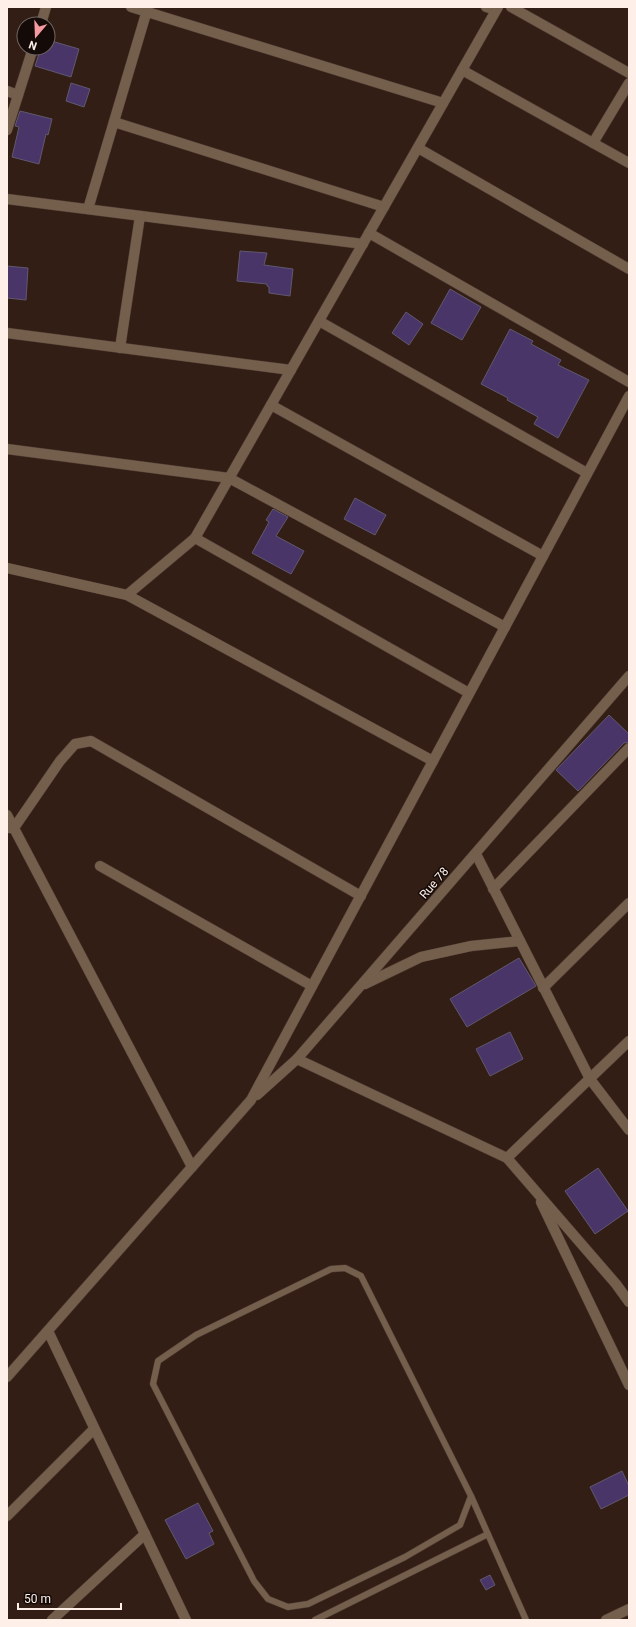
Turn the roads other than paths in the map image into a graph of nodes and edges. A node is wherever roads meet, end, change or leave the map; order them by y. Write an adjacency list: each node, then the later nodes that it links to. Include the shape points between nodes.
1 (130, 7): 5 (street)
2 (486, 7): 4 (street)
3 (512, 7): 8 (street)
4 (497, 9): 7 (street)
5 (148, 10): 12 (street); 13 (street)
6 (30, 56): 11 (street)
7 (462, 70): 12 (street); 15 (street)
8 (629, 73)
9 (629, 83): 15 (street)
10 (7, 92): 11 (street)
11 (18, 95): 14 (street)
12 (443, 103): 16 (street)
13 (114, 122): 19 (street); 20 (street)
14 (7, 130)
15 (594, 143): 17 (street)
16 (418, 148): 19 (street); 24 (street)
17 (629, 163)
18 (7, 199): 20 (street)
19 (384, 207): 22 (street)
20 (88, 209): 21 (street)
21 (140, 216): 23 (street); 27 (street)
22 (369, 234): 23 (street); 29 (street)
23 (363, 244): 25 (street)
24 (629, 269)
25 (319, 320): 28 (street); 33 (street)
26 (7, 334): 27 (street)
27 (120, 348): 28 (street)
28 (291, 370): 31 (street)
29 (629, 382)
30 (629, 396): 33 (street)
31 (271, 404): 34 (street); 36 (street)
32 (7, 449): 34 (street)
33 (587, 473): 36 (street)
34 (229, 478): 35 (street); 39 (street)
35 (195, 538): 38 (street); 41 (street)
36 (543, 556): 39 (street)
37 (7, 568): 38 (street)
38 (127, 595): 43 (street)
39 (505, 627): 41 (street)
40 (629, 676): 46 (street, Rue 78)
41 (469, 693): 43 (street)
42 (629, 748): 48 (street)
43 (433, 761): 49 (street)
44 (7, 815): 45 (street)
45 (11, 828): 49 (street, via 75,744 90,741); 61 (street)
46 (476, 854): 48 (street); 53 (street, Rue 78)
47 (100, 866): 52 (street)
48 (493, 889): 51 (street)
49 (360, 896): 52 (street)
50 (629, 903): 54 (street)
51 (520, 941): 53 (street, via 471,946 421,956); 54 (street)
52 (312, 986): 58 (street)
53 (360, 986): 56 (street, Rue 78)
54 (543, 988): 57 (street)
55 (629, 1040): 57 (street)
56 (297, 1059): 58 (street, Rue 78); 60 (street)
57 (590, 1079): 59 (street); 60 (street)
58 (251, 1100): 61 (street)
59 (629, 1130)
60 (507, 1158): 62 (street)
61 (192, 1167): 64 (street)
62 (534, 1189): 63 (street); 66 (street)
63 (629, 1302)
64 (48, 1331): 65 (street); 67 (street)
65 (8, 1374)
66 (629, 1385)
67 (94, 1429): 69 (street); 70 (street)
68 (471, 1496): 68 (lane, via 361,1276 345,1268 331,1269 196,1335 158,1361 153,1384 254,1580 268,1599 288,1607 308,1604 405,1557 460,1525); 71 (lane)
69 (7, 1516)
70 (145, 1534): 73 (street); 74 (street)
71 (488, 1534): 75 (lane); 76 (lane)
72 (629, 1609): 77 (street)
73 (52, 1620)
74 (186, 1620)
75 (315, 1620)
76 (526, 1620)
77 (606, 1620)

